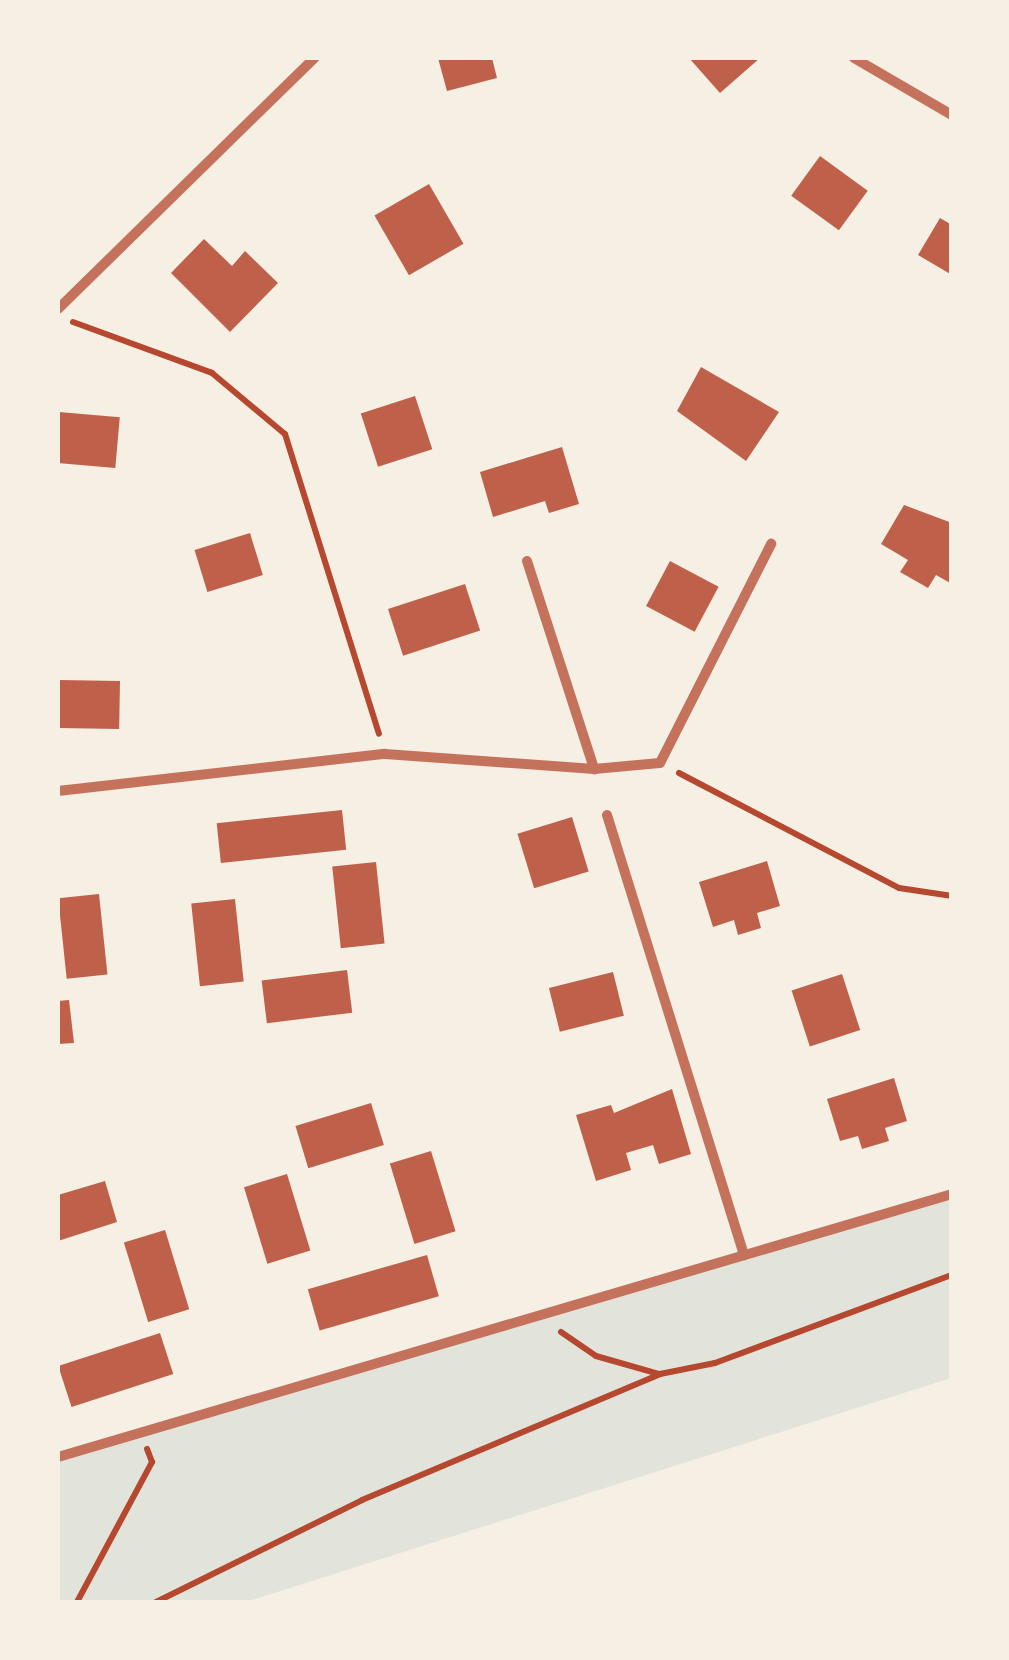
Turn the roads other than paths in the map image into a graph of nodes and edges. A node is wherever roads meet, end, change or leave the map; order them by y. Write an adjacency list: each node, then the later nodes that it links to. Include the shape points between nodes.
1 (314, 58): 4 (street)
2 (854, 58): 3 (street)
3 (952, 114)
4 (58, 313)
5 (771, 544): 7 (street, via 660,763)
6 (527, 561): 7 (street)
7 (594, 769): 8 (street, via 385,754)
8 (58, 791)
9 (607, 815): 11 (street)
10 (952, 1194): 11 (street)
11 (744, 1255): 12 (street)
12 (58, 1457)

